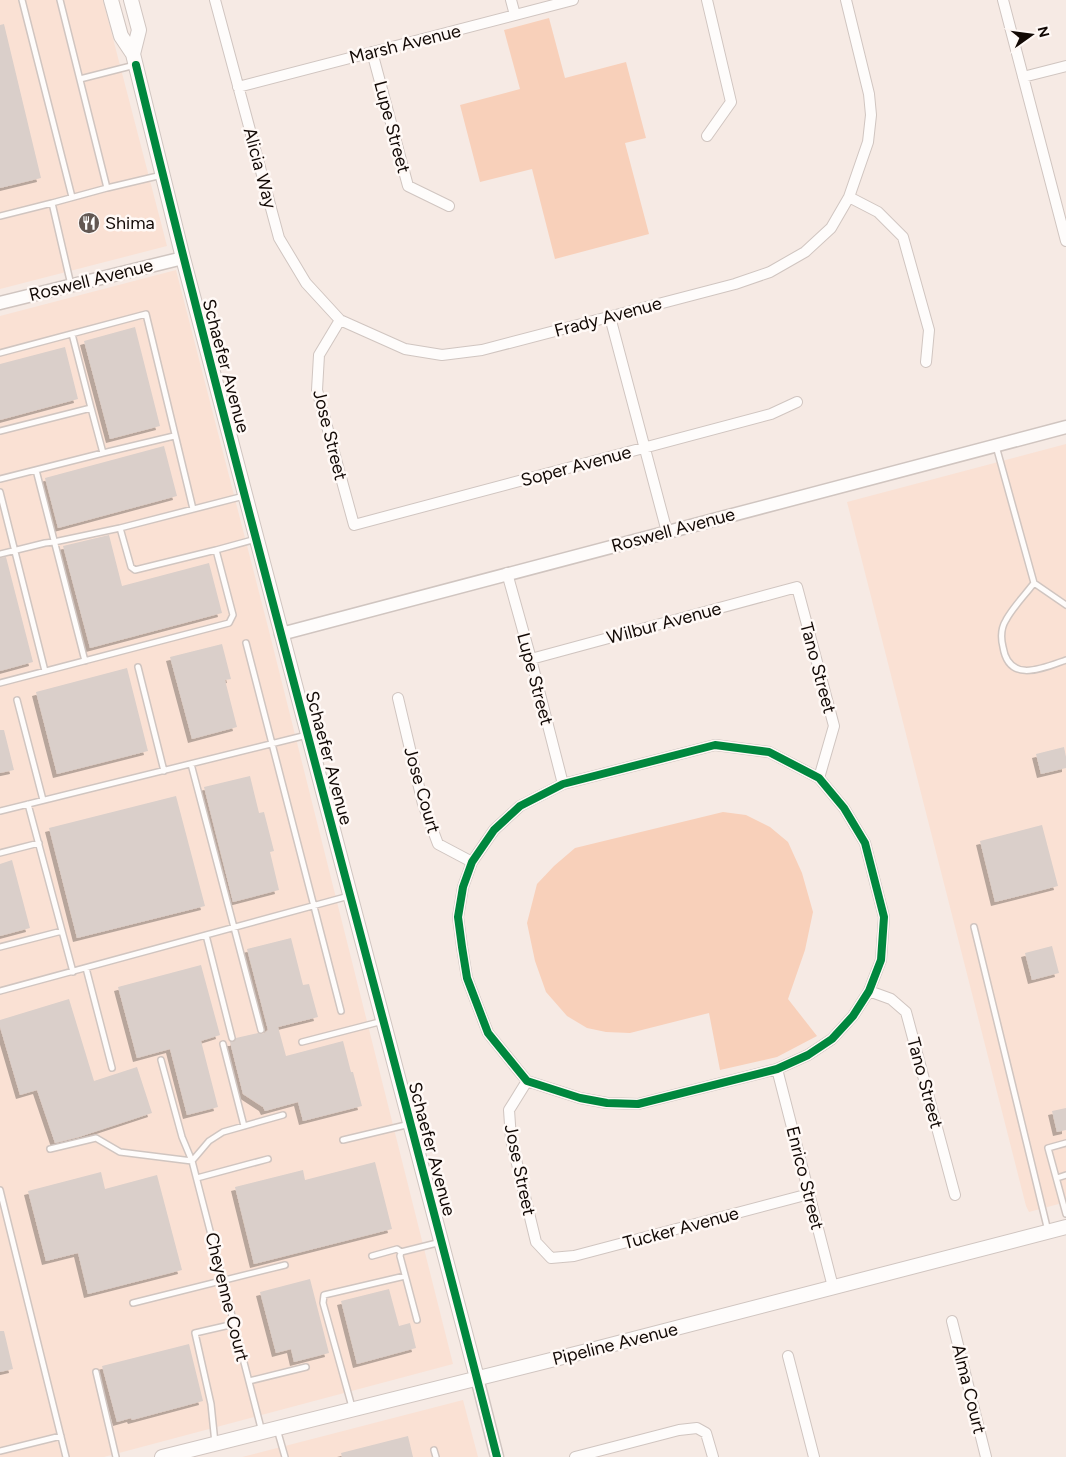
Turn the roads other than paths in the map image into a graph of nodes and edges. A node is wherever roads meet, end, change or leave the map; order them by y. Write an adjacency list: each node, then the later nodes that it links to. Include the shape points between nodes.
1 (22, 0): 22 (lane)
2 (60, 0): 16 (lane)
3 (111, 0): 13 (main road, Schaefer Avenue, via 121,36)
4 (131, 0): 13 (main road, Schaefer Avenue, via 139,30)
5 (215, 0): 17 (street, Alicia Way)
6 (511, 0): 11 (street)
7 (573, 0): 11 (street, Marsh Avenue)
8 (707, 0): 18 (street, via 731,102)
9 (846, 0): 21 (street, Frady Avenue, via 870,94 871,115 868,142)
10 (1003, 0): 15 (street)
11 (515, 15): 12 (street, Marsh Avenue)
12 (372, 52): 17 (street, Marsh Avenue); 24 (street, Lupe Street, via 408,186)
13 (135, 59): 16 (lane); 19 (main road, Schaefer Avenue)
14 (1066, 66): 15 (street)
15 (1023, 77): 26 (street)
16 (80, 79): 20 (lane)
17 (238, 87): 31 (street, Alicia Way, via 279,238 306,283)
18 (707, 136)
19 (163, 175): 20 (lane); 27 (main road, Schaefer Avenue)
20 (107, 188): 22 (lane)
21 (849, 197): 30 (street, Frady Avenue, via 831,228 805,252 770,272); 34 (street, via 878,212 903,237 929,330)
22 (72, 198): 23 (lane)
23 (52, 203): 25 (lane); 28 (lane)
24 (449, 206)
25 (0, 216)
26 (1066, 241)
27 (183, 258): 28 (street, Roswell Avenue); 46 (main road, Schaefer Avenue)
28 (71, 285): 29 (street, Roswell Avenue)
29 (0, 303)
30 (610, 317): 31 (street, Frady Avenue, via 482,350 442,355 405,349); 41 (street)
31 (340, 320): 48 (street, Jose Street, via 319,355 316,390)
32 (72, 334): 33 (lane); 36 (lane); 39 (lane, via 146,314)
33 (0, 353)
34 (926, 362)
35 (797, 402): 41 (street, Soper Avenue, via 771,414)
36 (91, 408): 38 (lane); 42 (lane)
37 (1066, 427): 40 (street, Roswell Avenue)
38 (0, 431)
39 (174, 436): 42 (lane); 47 (lane)
40 (996, 446): 50 (street, Roswell Avenue); 57 (lane)
41 (645, 448): 48 (street, Soper Avenue); 50 (street)
42 (103, 453): 43 (lane)
43 (36, 470): 44 (lane); 52 (lane)
44 (0, 479)
45 (0, 492): 53 (lane)
46 (245, 496): 47 (lane); 51 (main road, Schaefer Avenue)
47 (193, 509): 49 (lane)
48 (354, 525)
49 (120, 528): 52 (lane); 54 (lane, via 131,567 135,570)
50 (667, 532): 56 (street, Roswell Avenue)
51 (256, 539): 54 (lane); 60 (main road, Schaefer Avenue)
52 (54, 542): 53 (lane); 64 (lane)
53 (15, 550): 55 (lane); 66 (lane)
54 (216, 550): 64 (lane, via 233,615 229,623)
55 (0, 554)
56 (507, 573): 60 (street, Roswell Avenue); 62 (street, Lupe Street)
57 (1034, 583): 59 (lane); 63 (lane, via 1005,621 1002,642 1006,662 1016,669 1032,671)
58 (797, 587): 62 (street, Wilbur Avenue); 74 (street, Tano Street, via 834,726)
59 (1066, 605)
60 (280, 634): 70 (main road, Schaefer Avenue)
61 (246, 643): 71 (lane)
62 (530, 658): 75 (street, Lupe Street)
63 (1066, 660)
64 (85, 661): 66 (lane)
65 (138, 667): 73 (lane)
66 (45, 671): 67 (lane)
67 (0, 683)
68 (398, 698): 81 (street, Jose Court, via 423,804 438,844)
69 (17, 700): 76 (lane)
70 (307, 735): 71 (lane); 82 (main road, Schaefer Avenue)
71 (273, 744): 72 (lane); 83 (lane)
72 (191, 764): 73 (lane); 85 (lane)
73 (164, 771): 76 (lane)
74 (819, 778): 75 (street, via 769,752 715,745); 91 (street, via 844,808 865,843 884,918 881,960)
75 (563, 784): 81 (street, via 520,806 494,830)
76 (43, 800): 77 (lane)
77 (28, 804): 78 (lane); 79 (lane)
78 (0, 811)
79 (39, 843): 80 (lane); 86 (lane)
80 (0, 854)
81 (472, 862): 102 (street, via 463,887 458,917 467,978 488,1033)
82 (350, 896): 83 (lane); 94 (main road, Schaefer Avenue)
83 (314, 906): 85 (lane); 93 (lane)
84 (974, 927): 119 (lane)
85 (234, 928): 87 (lane); 95 (lane)
86 (62, 931): 88 (lane); 90 (lane)
87 (206, 935): 89 (lane); 96 (lane)
88 (0, 947)
89 (86, 968): 90 (lane); 100 (lane)
90 (73, 972): 92 (lane)
91 (869, 990): 101 (street, via 853,1016 832,1039); 116 (street, Tano Street, via 891,999 906,1012)
92 (0, 991)
93 (341, 1010)
94 (383, 1021): 97 (lane); 104 (main road, Schaefer Avenue)
95 (261, 1030)
96 (232, 1038)
97 (302, 1042)
98 (223, 1044): 105 (lane)
99 (162, 1060): 110 (lane, Cheyenne Court, via 182,1138)
100 (112, 1068)
101 (777, 1070): 102 (street, via 638,1104 580,1098); 115 (street, Enrico Street)
102 (527, 1081): 123 (street, Jose Street, via 509,1110 511,1139 536,1242)
103 (283, 1115): 105 (lane)
104 (410, 1124): 106 (lane); 120 (main road, Schaefer Avenue)
105 (244, 1126): 110 (lane, via 227,1130 209,1141)
106 (343, 1140)
107 (1066, 1143): 113 (lane, via 1048,1148)
108 (50, 1149): 110 (lane, via 96,1138 120,1152)
109 (268, 1159): 112 (lane)
110 (192, 1161): 112 (lane, Cheyenne Court)
111 (1066, 1175): 113 (lane)
112 (197, 1178): 126 (lane, Cheyenne Court)
113 (1056, 1178): 117 (lane)
114 (0, 1190): 140 (lane)
115 (809, 1194): 123 (street, Tucker Avenue, via 574,1256); 127 (street, Enrico Street)
116 (955, 1194)
117 (1066, 1214)
118 (1066, 1227): 119 (main road, Pipeline Avenue)
119 (1048, 1231): 127 (main road, Pipeline Avenue)
120 (441, 1242): 121 (lane); 135 (main road, Schaefer Avenue)
121 (401, 1252): 122 (lane, via 397,1250); 125 (lane)
122 (372, 1256)
123 (551, 1258)
124 (285, 1264): 126 (lane)
125 (405, 1276): 129 (lane); 137 (lane, via 324,1295 323,1303)
126 (223, 1280): 128 (lane); 131 (lane, Cheyenne Court)
127 (833, 1287): 135 (main road, Pipeline Avenue)
128 (133, 1303)
129 (417, 1320)
130 (952, 1321): 153 (street, Alma Court)
131 (234, 1324): 136 (lane, Cheyenne Court); 141 (lane, via 195,1333 211,1404)
132 (788, 1356): 152 (street)
133 (306, 1367): 136 (lane)
134 (96, 1372): 145 (lane)
135 (477, 1378): 137 (main road, Pipeline Avenue); 149 (street, Schaefer Avenue)
136 (249, 1381): 139 (lane, Cheyenne Court)
137 (353, 1410): 138 (main road, Pipeline Avenue)
138 (277, 1429): 139 (main road, Pipeline Avenue); 147 (lane)
139 (262, 1433): 141 (main road, Pipeline Avenue)
140 (61, 1436): 143 (lane); 144 (lane)
141 (215, 1444): 146 (main road, Pipeline Avenue)
142 (434, 1450): 148 (lane)
143 (0, 1451)
144 (66, 1457)
145 (116, 1457)
146 (162, 1457)
147 (285, 1457)
148 (436, 1457)
149 (497, 1457)
150 (575, 1457): 151 (street, via 697,1428 706,1433)
151 (712, 1457)
152 (814, 1457)
153 (986, 1457)

